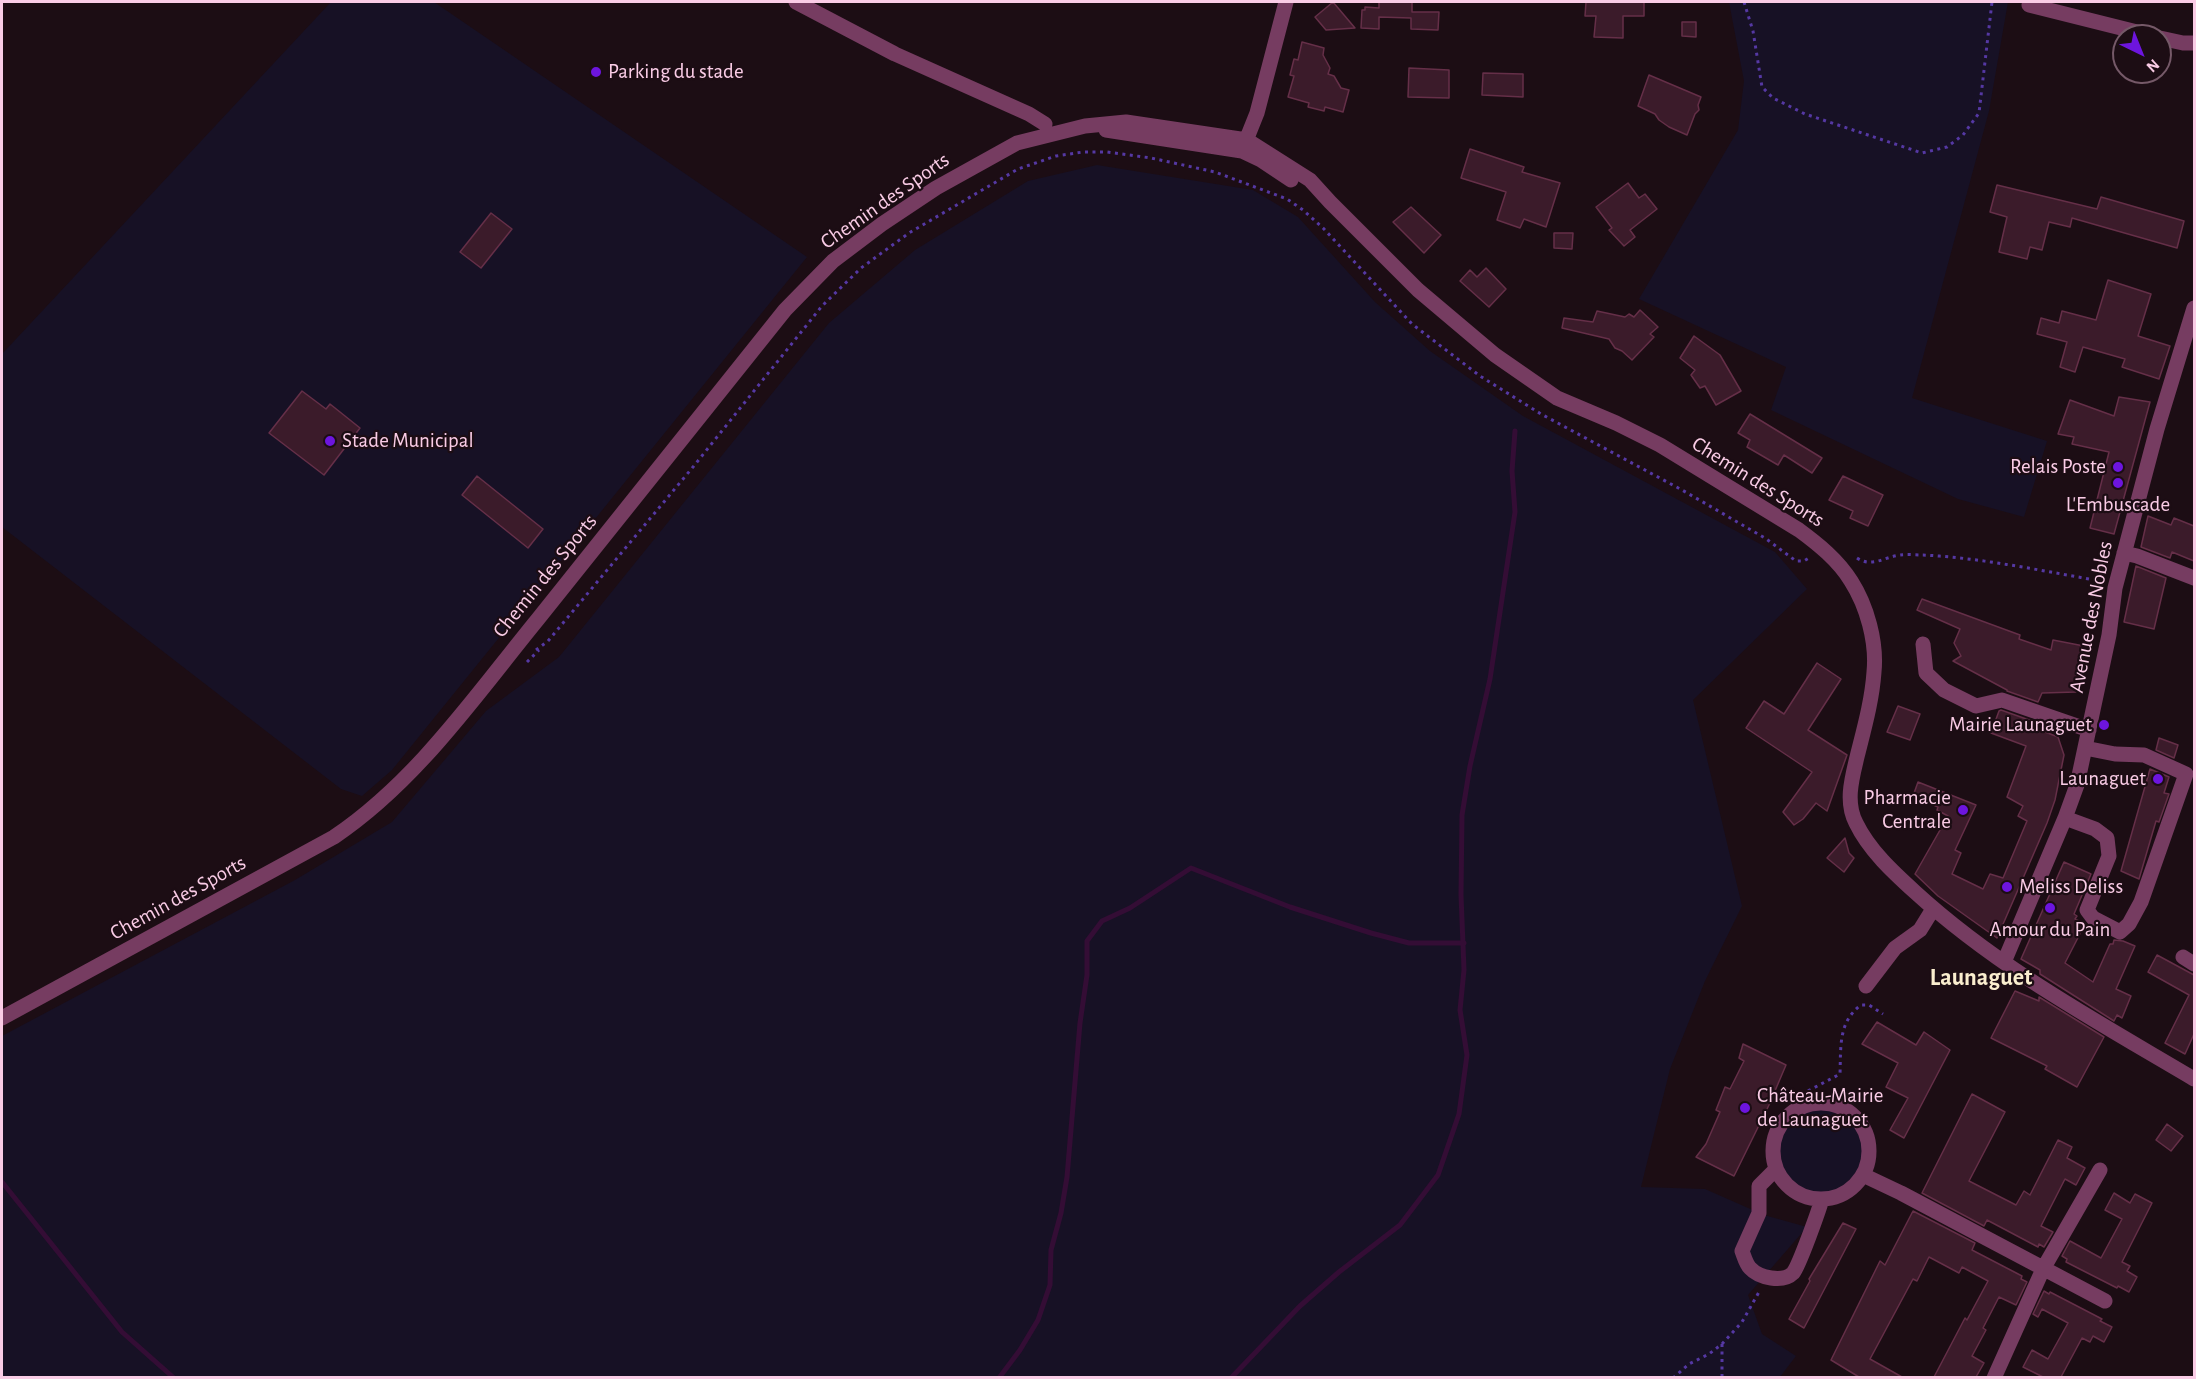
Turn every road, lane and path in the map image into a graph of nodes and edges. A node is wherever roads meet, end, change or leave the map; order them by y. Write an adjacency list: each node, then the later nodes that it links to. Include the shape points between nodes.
1 (796, 2): 9 (street)
2 (1286, 2): 10 (street, via 1257,113)
3 (1744, 2): 4 (path, via 1754,31 1762,87 1773,98 1805,114 1922,153 1947,147 1963,135 1978,113)
4 (1992, 2)
5 (2029, 5): 6 (street)
6 (2112, 26)
7 (2172, 41): 8 (street)
8 (2191, 46)
9 (1044, 124)
10 (1244, 146): 17 (street, Chemin des Sports, via 1085,126 1017,143 936,188 882,224 833,261 785,310); 22 (street, Chemin des Sports, via 1330,202 1418,290 1495,355 1557,398 1660,445 1799,530 1827,552 1851,580 1874,644 1875,671 1850,800 1854,821 1872,848)
11 (2194, 308): 13 (street, Avenue des Nobles)
12 (1814, 551): 17 (path, via 1804,561 1796,561 1766,538 1480,376 1412,324 1323,228 1287,199 1215,172 1151,158 1083,152 1018,169 909,233 861,268 822,306 548,641 532,651)
13 (2124, 553): 15 (street); 16 (street, Avenue des Nobles)
14 (1856, 557): 16 (path, via 1863,562 1875,562 1900,555 1938,556)
15 (2194, 578)
16 (2116, 583): 19 (street, Avenue des Nobles)
17 (519, 641): 26 (street, Chemin des Sports, via 422,760 363,818)
18 (1923, 644): 19 (street, via 1926,673 1944,690 1976,706 2001,700)
19 (2089, 730): 20 (street, Avenue des Nobles)
20 (2085, 748): 21 (street, Avenue des Nobles); 21 (street, via 2144,755 2186,774 2140,902 2129,924 2120,932 2093,918 2087,910 2109,856 2107,838)
21 (2065, 818): 23 (street, Avenue des Nobles)
22 (1934, 909): 23 (street, Chemin des Sports); 24 (street, via 1920,930 1895,948)
23 (2004, 962): 27 (street, Chemin des Sports, via 2032,983)
24 (1866, 986)
25 (1883, 1014): 28 (path, via 1869,1005 1850,1014 1841,1039 1840,1074 1806,1092)
26 (2, 1018)
27 (2194, 1079)
28 (1810, 1104): 29 (street, via 1784,1119 1775,1134 1772,1152); 31 (street, via 1833,1104 1849,1111 1862,1124 1869,1158)
29 (1776, 1169): 32 (street, via 1785,1184 1800,1195); 34 (street, via 1759,1186 1759,1213 1742,1251 1749,1268)
30 (2100, 1170): 33 (street)
31 (1863, 1175): 32 (street, via 1851,1189); 33 (street)
32 (1822, 1199): 34 (street, via 1794,1272 1784,1278)
33 (2043, 1269): 35 (street); 39 (street)
34 (1767, 1277): 36 (path, via 1742,1322)
35 (2105, 1301)
36 (1722, 1344): 37 (path); 38 (path)
37 (1673, 1377)
38 (1722, 1377)
39 (1994, 1377)

